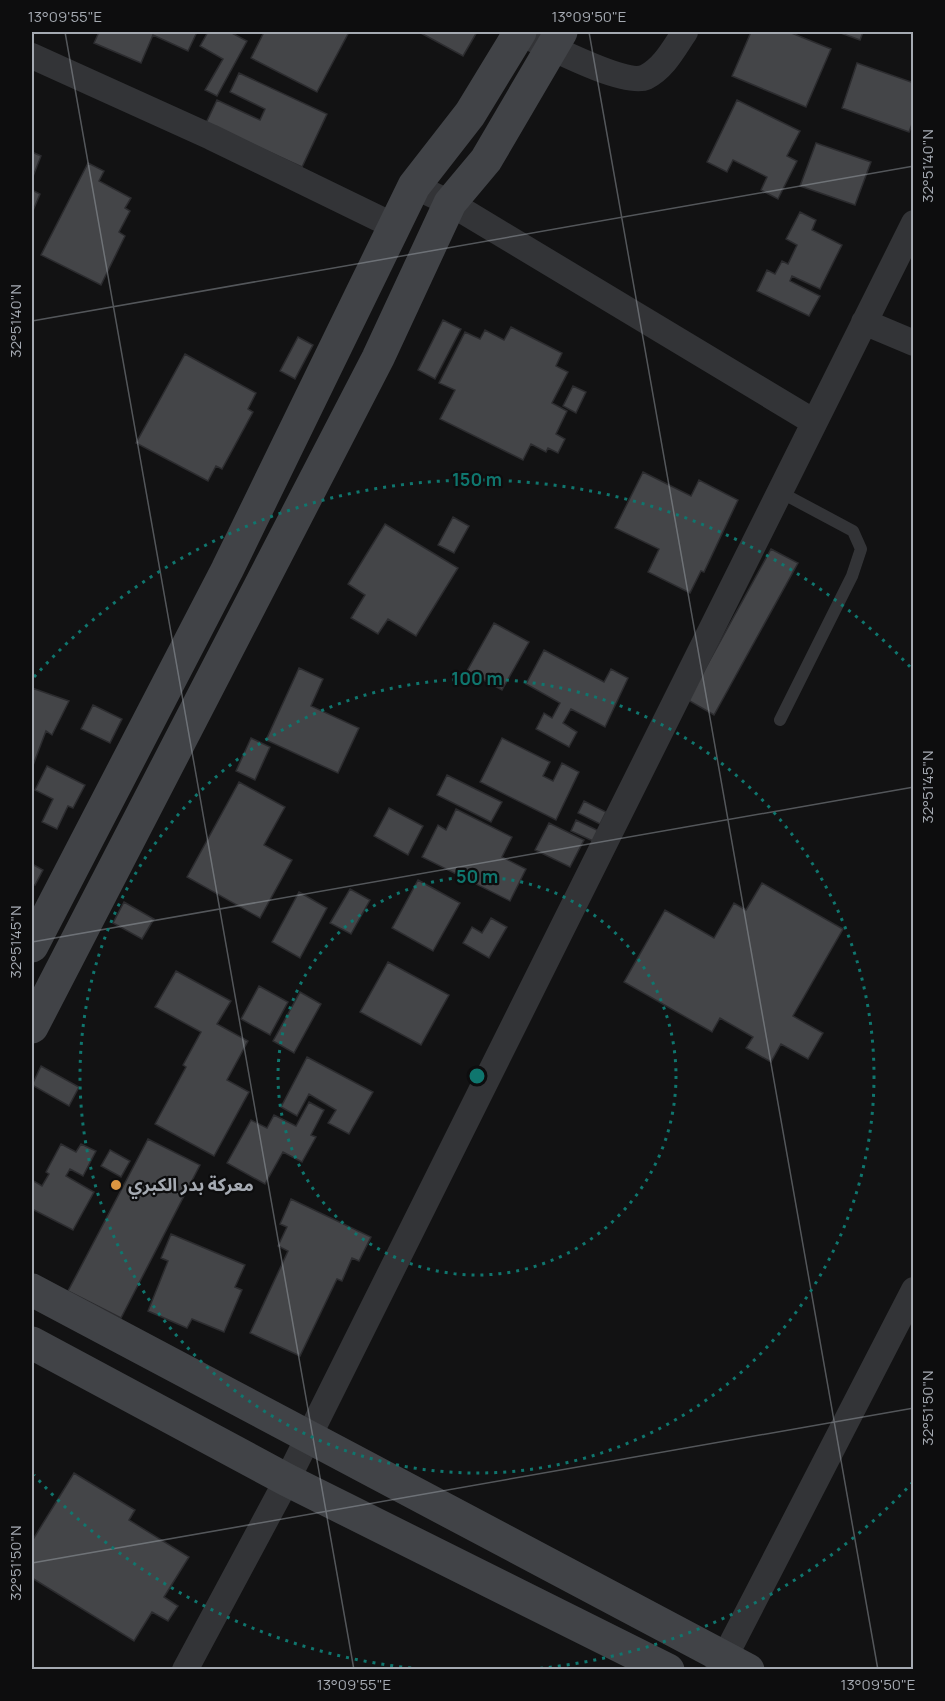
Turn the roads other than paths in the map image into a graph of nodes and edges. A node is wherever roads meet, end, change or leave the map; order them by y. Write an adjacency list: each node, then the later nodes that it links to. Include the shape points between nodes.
1 (520, 32): 3 (street); 5 (street, via 470,114)
2 (685, 32): 3 (street, via 665,62 633,81 612,74)
3 (557, 39): 6 (street, via 486,160)
4 (32, 56): 8 (street, via 211,136)
5 (414, 186): 6 (street); 8 (street)
6 (450, 203): 11 (street); 14 (street, via 378,358)
7 (914, 223): 9 (street)
8 (394, 226): 13 (street)
9 (864, 322): 10 (street); 11 (street)
10 (914, 344)
11 (814, 422): 12 (street)
12 (780, 492): 17 (lane, via 853,531 861,549 852,576); 23 (street)
13 (227, 570): 14 (street); 15 (street)
14 (260, 585): 16 (street)
15 (172, 676): 16 (street); 18 (street)
16 (204, 693): 19 (street)
17 (780, 720)
18 (32, 946)
19 (32, 1027)
20 (32, 1290): 23 (street)
21 (914, 1290): 25 (street)
22 (32, 1343): 24 (street)
23 (308, 1437): 24 (street); 25 (street)
24 (287, 1480): 26 (street); 27 (street)
25 (730, 1665)
26 (185, 1670)
27 (668, 1670)

